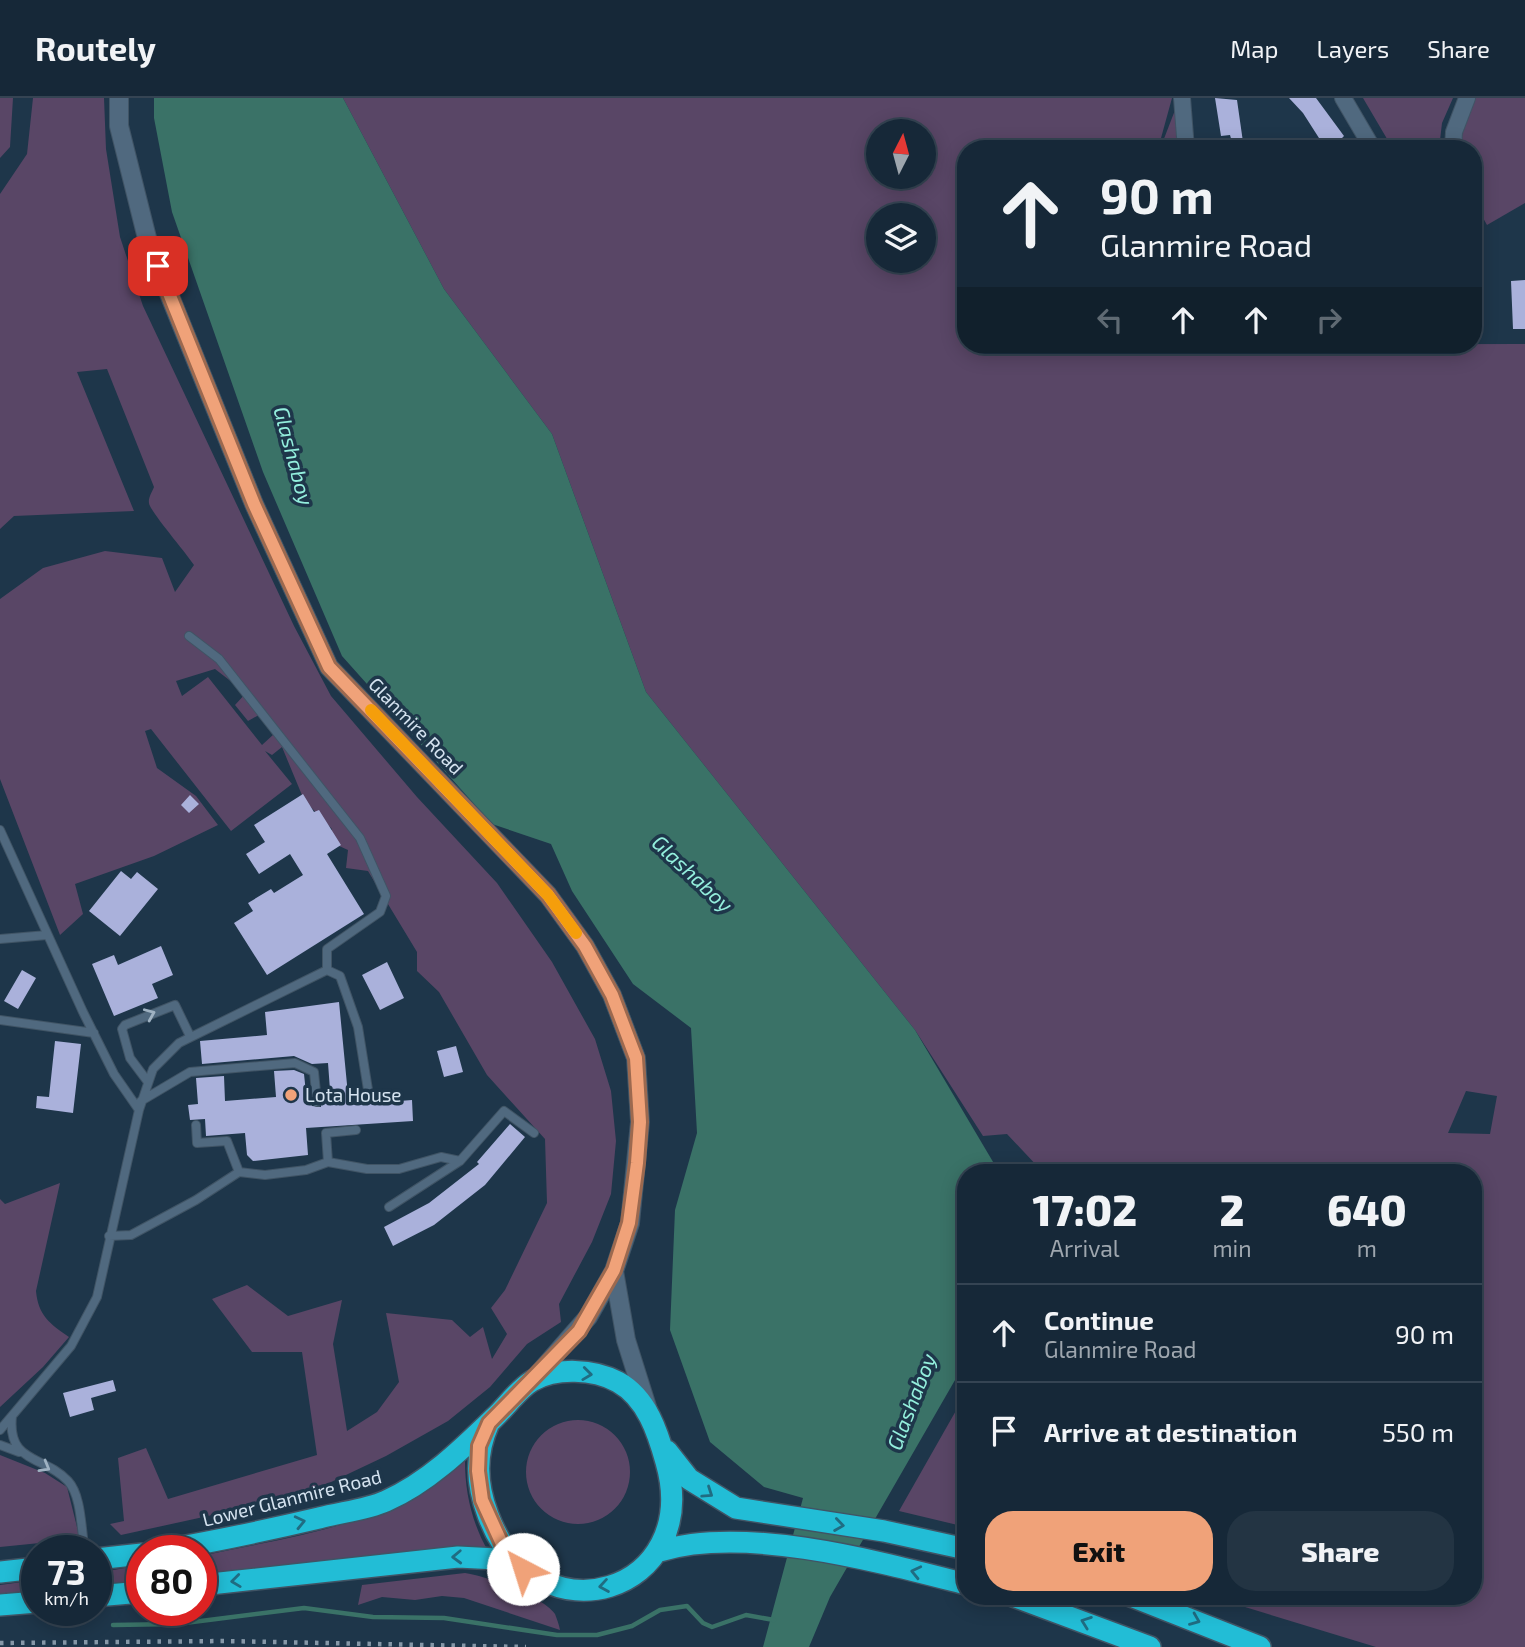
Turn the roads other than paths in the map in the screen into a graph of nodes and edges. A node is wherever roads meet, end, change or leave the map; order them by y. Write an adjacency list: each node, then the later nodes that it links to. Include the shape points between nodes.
1 (119, 98): 28 (main road, Glanmire Road, via 119,126 148,242 254,504 329,667 548,895 585,946 612,995 636,1058 640,1122 629,1223)
2 (1182, 98): 5 (street)
3 (1343, 98): 6 (street)
4 (1467, 98): 7 (street)
5 (1185, 140)
6 (1368, 140)
7 (1453, 140)
8 (189, 636): 12 (lane, via 219,659 360,838 386,896 380,912 327,949)
9 (0, 830): 10 (lane)
10 (47, 935): 11 (lane); 14 (lane)
11 (0, 939)
12 (327, 970): 15 (lane); 17 (lane, via 340,976 358,1027)
13 (0, 1020): 14 (lane)
14 (94, 1033): 19 (lane, via 114,1074)
15 (191, 1036): 16 (lane, via 159,1060); 16 (lane, one-way to 15, via 130,1058 122,1029 125,1025 175,1005)
16 (148, 1082): 19 (lane)
17 (369, 1096)
18 (317, 1102): 19 (lane, via 314,1072 295,1063 190,1072)
19 (140, 1105): 27 (lane)
20 (196, 1125): 25 (lane, via 197,1143 227,1141)
21 (356, 1130): 24 (lane, via 326,1133)
22 (534, 1133): 23 (lane, via 504,1111)
23 (460, 1161): 24 (lane, via 440,1157 399,1169); 26 (lane)
24 (328, 1162): 25 (lane, via 265,1175)
25 (239, 1172): 27 (lane, via 131,1235)
26 (389, 1207)
27 (109, 1236): 30 (lane, via 97,1297 71,1346)
28 (614, 1270): 29 (main road, Glanmire Road, via 579,1331); 31 (main road, via 626,1340)
29 (532, 1381): 31 (highway, one-way to 31, via 562,1372 591,1372 620,1383 638,1398); 32 (highway)
30 (12, 1416): 33 (lane); 36 (lane, via 10,1430)
31 (649, 1416): 34 (highway)
32 (489, 1423): 38 (highway, Lower Glanmire Road, one-way to 32, via 383,1502 415,1487); 41 (highway, via 479,1446 482,1500 507,1555)
33 (0, 1430)
34 (661, 1443): 39 (highway, one-way to 39, via 689,1479 726,1504); 40 (highway, via 672,1493 670,1522)
35 (0, 1445): 36 (lane)
36 (19, 1452): 37 (lane, one-way to 37, via 67,1480 75,1492)
37 (82, 1535)
38 (217, 1541)
39 (957, 1547)
40 (660, 1551): 41 (highway, one-way to 41, via 616,1585 575,1591 558,1588); 44 (highway, one-way to 40, via 866,1560 788,1548 689,1542)
41 (523, 1569): 45 (highway, one-way to 45, via 497,1559 458,1556)
42 (21, 1570): 43 (highway)
43 (0, 1572)
44 (957, 1582)
45 (217, 1583)
46 (21, 1603): 47 (highway)
47 (0, 1605)
48 (1037, 1605): 50 (highway, one-way to 48)
49 (1154, 1605): 51 (highway, one-way to 51)
50 (1150, 1647)
51 (1260, 1647)

